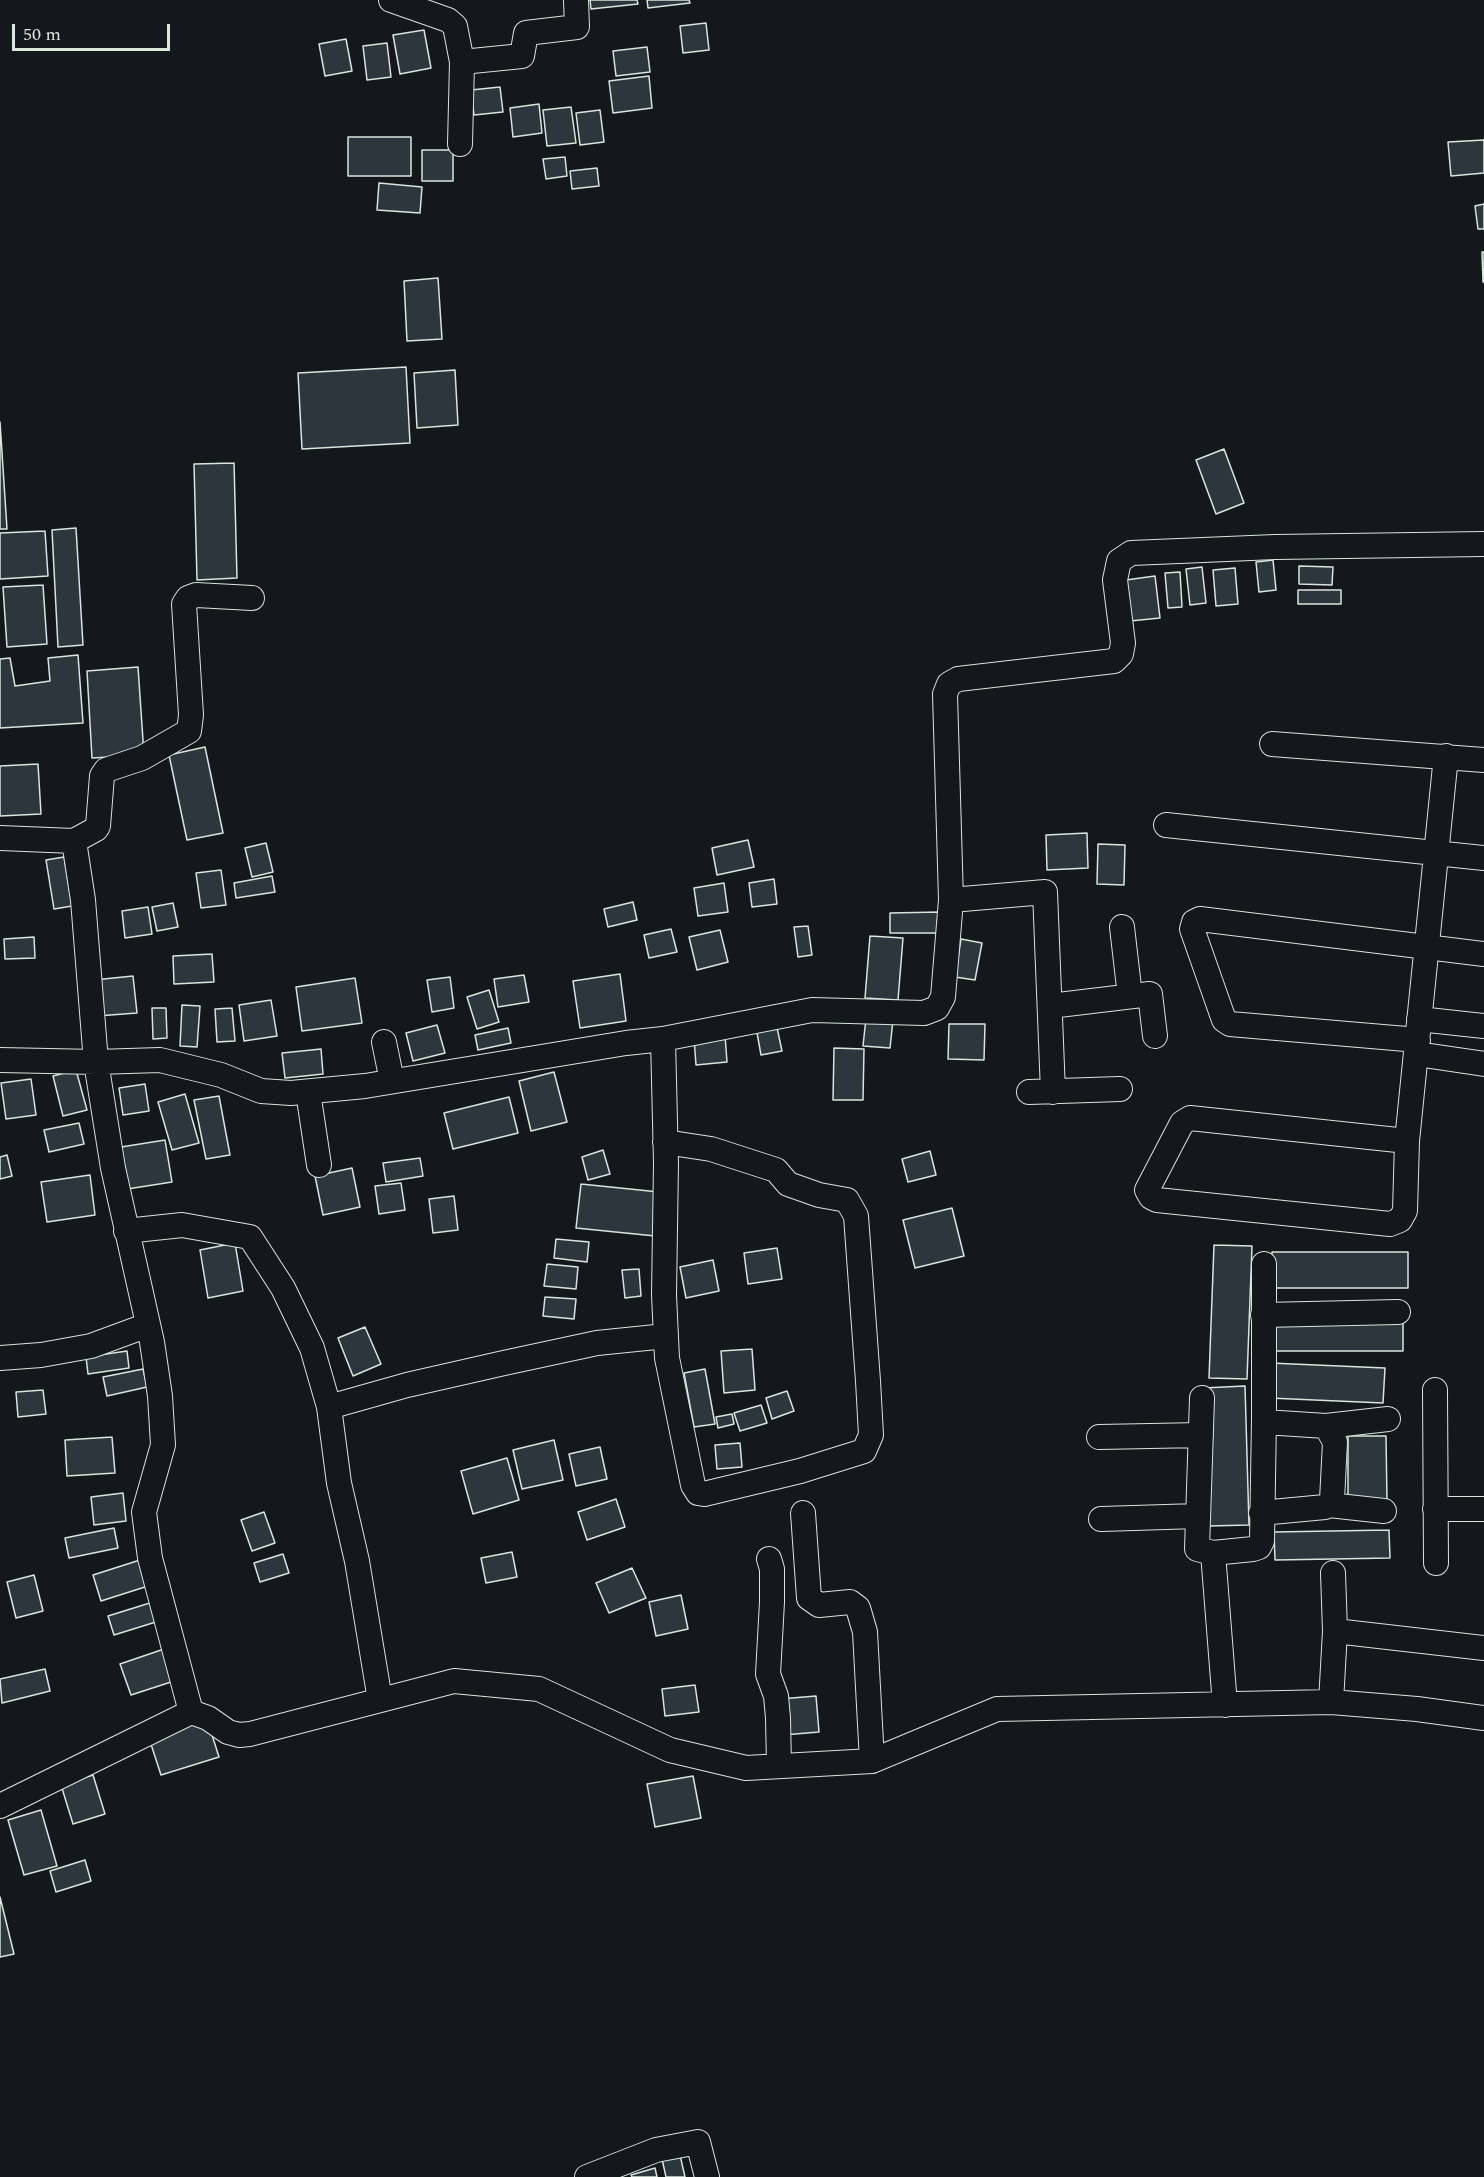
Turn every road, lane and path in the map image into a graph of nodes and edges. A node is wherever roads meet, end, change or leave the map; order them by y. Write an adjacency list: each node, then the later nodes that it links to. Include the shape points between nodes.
1 (391, 0): 3 (street, via 455,26)
2 (576, 0): 3 (street, via 577,27 526,33 522,56)
3 (462, 62): 4 (street)
4 (460, 144)
5 (1484, 544): 15 (street, via 1168,550 1131,553 1119,561 1115,580 1123,643 1121,654 1114,661 958,679 949,684 945,694)
6 (252, 598): 12 (street, via 188,598 184,604 189,731 142,758 106,770 102,776 98,825)
7 (1272, 744): 8 (street)
8 (1446, 756): 9 (street); 13 (street)
9 (1484, 760)
10 (1166, 825): 13 (street)
11 (0, 838): 12 (street)
12 (74, 841): 27 (street, via 83,900)
13 (1436, 852): 14 (street); 17 (street)
14 (1484, 858)
15 (951, 900): 20 (street, via 1045,892); 24 (street, via 943,997 937,1008 924,1013 812,1010)
16 (1122, 927): 19 (street)
17 (1427, 947): 18 (street); 23 (street); 23 (street, via 1200,919 1192,929 1224,1020 1230,1024)
18 (1484, 954)
19 (1130, 996): 20 (street); 22 (street, via 1150,994)
20 (1050, 1006): 33 (street)
21 (1484, 1026): 23 (street)
22 (1155, 1036)
23 (1418, 1038): 28 (street); 34 (street)
24 (663, 1039): 29 (street); 35 (street)
25 (384, 1042): 29 (street)
26 (0, 1060): 27 (street)
27 (96, 1062): 31 (street, via 160,1060 261,1091); 37 (street)
28 (1484, 1064)
29 (392, 1081): 31 (street)
30 (1120, 1089): 33 (street)
31 (308, 1092): 36 (street)
32 (1029, 1092): 33 (street)
33 (1053, 1092)
34 (1407, 1141): 34 (street, via 1405,1211 1400,1220 1390,1224 1157,1200 1147,1190 1182,1123 1190,1118)
35 (665, 1142): 42 (street); 42 (street, via 711,1149 754,1162 776,1170 788,1184 847,1200 856,1216 868,1382 871,1435 864,1451 770,1479 698,1493 693,1485 667,1358)
36 (319, 1165)
37 (126, 1231): 41 (street); 46 (street, via 182,1224 250,1237 283,1288 312,1348)
38 (1264, 1264): 40 (street)
39 (1398, 1312): 40 (street)
40 (1263, 1315): 48 (street)
41 (147, 1325): 43 (street, via 91,1346); 69 (street, via 160,1396 162,1445 144,1512 150,1558)
42 (666, 1336): 46 (street, via 597,1343 407,1385)
43 (0, 1358)
44 (1435, 1390): 53 (street)
45 (1202, 1398): 50 (street)
46 (329, 1407): 66 (street, via 339,1483 357,1561)
47 (1388, 1419): 49 (street)
48 (1264, 1422): 49 (street); 57 (street)
49 (1326, 1426): 52 (street, via 1335,1442)
50 (1201, 1435): 51 (street); 58 (street)
51 (1099, 1437)
52 (1329, 1504): 55 (street); 57 (street)
53 (1435, 1509): 54 (street); 62 (street)
54 (1484, 1509)
55 (1384, 1511)
56 (803, 1513): 71 (street, via 809,1598 819,1605 850,1602 858,1608 865,1632)
57 (1261, 1514): 60 (street, via 1259,1547)
58 (1198, 1516): 59 (street); 60 (street, via 1197,1549)
59 (1101, 1518)
60 (1214, 1553): 68 (street)
61 (769, 1559): 72 (street, via 772,1602 768,1674 776,1696)
62 (1436, 1563)
63 (1334, 1573): 64 (street)
64 (1335, 1631): 65 (street); 67 (street)
65 (1484, 1648)
66 (380, 1700): 69 (street, via 239,1735); 72 (street, via 454,1681 539,1689 670,1750 746,1768)
67 (1331, 1702): 68 (street); 70 (street)
68 (1225, 1705): 71 (street, via 997,1709)
69 (191, 1712): 73 (street)
70 (1484, 1718)
71 (872, 1761): 72 (street)
72 (779, 1766)
73 (0, 1806)
74 (587, 2177): 75 (street, via 656,2150 698,2142)
75 (707, 2177)

